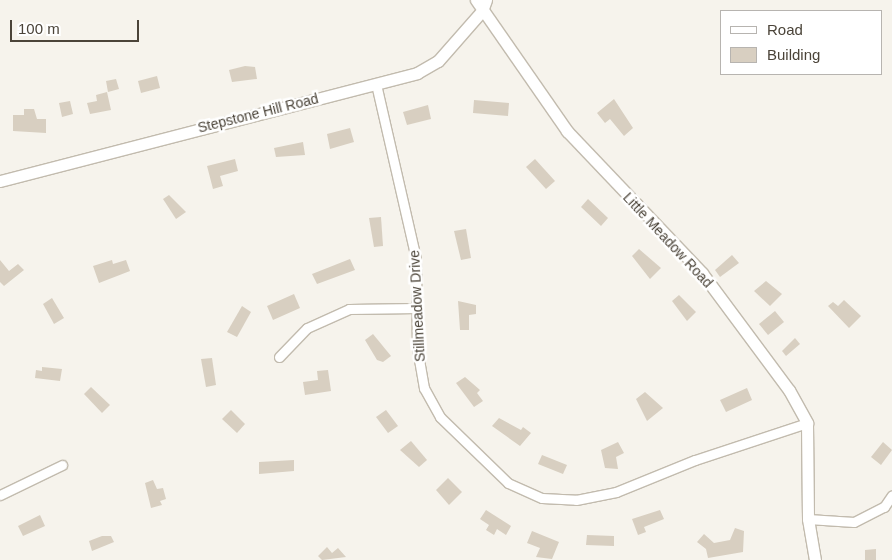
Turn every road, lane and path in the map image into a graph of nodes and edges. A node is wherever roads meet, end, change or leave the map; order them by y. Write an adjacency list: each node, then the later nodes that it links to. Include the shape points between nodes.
1 (476, 0): 2 (street, Little Meadow Road)
2 (484, 6): 3 (street, Stepstone Hill Road, via 438,62 418,73); 7 (street, Little Meadow Road, via 586,153 702,273 789,390)
3 (376, 84): 4 (street, Stepstone Hill Road); 5 (street, Stillmeadow Drive, via 416,258)
4 (0, 181)
5 (417, 308): 6 (street, via 349,309 307,328); 7 (street, Stillmeadow Drive, via 424,388 440,417 508,483 542,498 576,500 616,492 714,453)
6 (279, 357)
7 (808, 423): 11 (street, Little Meadow Road)
8 (62, 465): 9 (street)
9 (0, 495)
10 (892, 495): 11 (street, via 884,508 854,522)
11 (808, 518): 12 (street, Little Meadow Road)
12 (815, 560)

